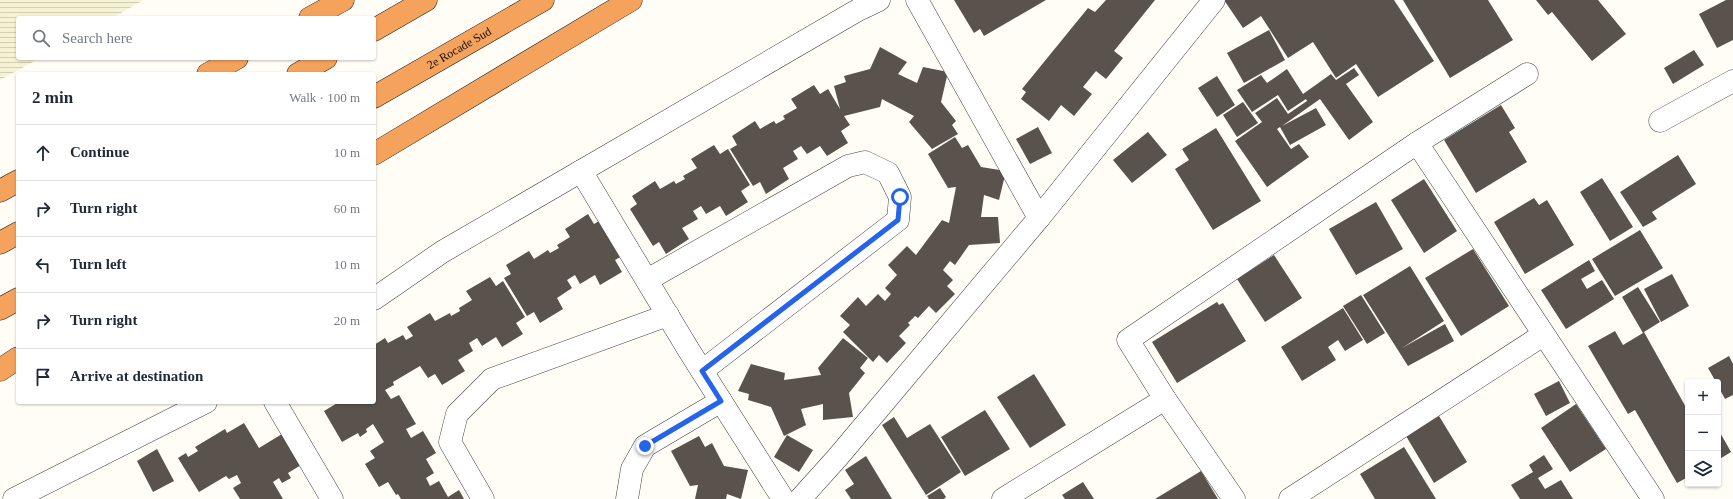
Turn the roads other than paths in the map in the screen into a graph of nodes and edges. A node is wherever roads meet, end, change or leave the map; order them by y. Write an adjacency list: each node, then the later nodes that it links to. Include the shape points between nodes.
1 (343, 0): 8 (highway)
2 (426, 0): 9 (highway)
3 (543, 0): 16 (highway, 2e Rocade Sud)
4 (630, 0): 19 (highway)
5 (879, 0): 20 (street)
6 (916, 0): 25 (street)
7 (1214, 0): 25 (street)
8 (314, 16)
9 (376, 29)
10 (233, 60): 12 (highway)
11 (322, 60): 13 (highway)
12 (212, 72)
13 (302, 72)
14 (1527, 74): 18 (street)
15 (1733, 81): 17 (street)
16 (376, 96)
17 (1660, 121)
18 (1417, 143): 33 (street); 37 (street, via 1128,340)
19 (376, 153)
20 (581, 171): 28 (street); 29 (street, via 442,252)
21 (16, 175): 23 (highway)
22 (16, 182): 24 (highway)
23 (0, 183)
24 (0, 191)
25 (1039, 218): 46 (street)
26 (16, 234): 27 (highway)
27 (0, 243)
28 (647, 280): 32 (street); 36 (street, via 848,166 865,162 888,173 900,197 898,220)
29 (376, 298)
30 (16, 300): 31 (highway)
31 (0, 309)
32 (668, 315): 36 (street); 43 (street, via 492,379 457,414 450,442)
33 (1543, 335): 49 (street); 50 (street)
34 (16, 359): 35 (highway)
35 (0, 369)
36 (702, 371): 38 (street)
37 (1165, 399): 47 (street); 48 (street)
38 (721, 401): 44 (street, via 645,446 632,469); 45 (street)
39 (202, 404): 41 (street)
40 (276, 404): 42 (street)
41 (14, 499)
42 (332, 499)
43 (483, 499)
44 (627, 499)
45 (783, 499)
46 (800, 499)
47 (1003, 499)
48 (1234, 499)
49 (1290, 499)
50 (1653, 499)

